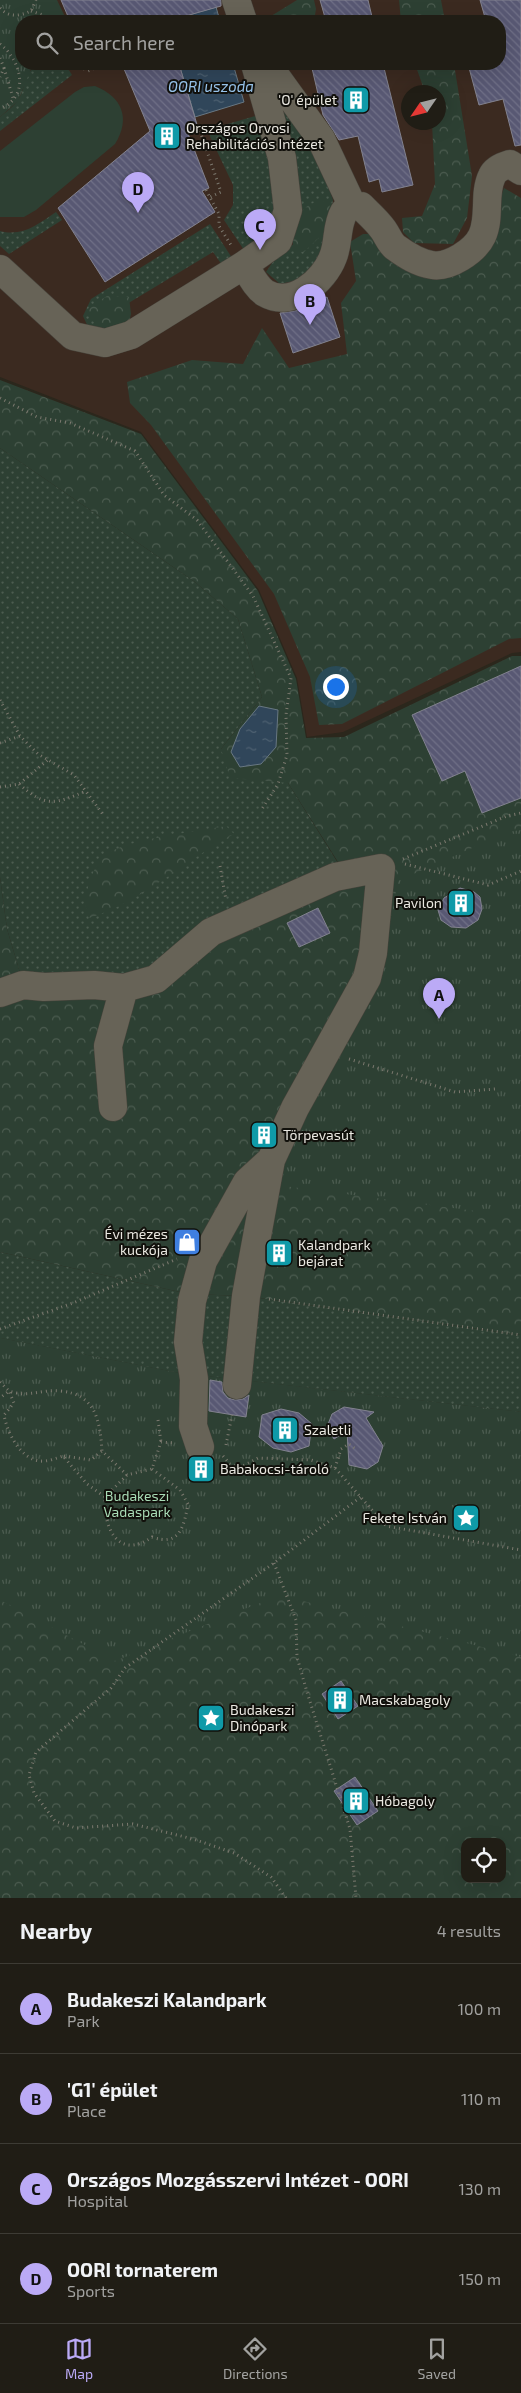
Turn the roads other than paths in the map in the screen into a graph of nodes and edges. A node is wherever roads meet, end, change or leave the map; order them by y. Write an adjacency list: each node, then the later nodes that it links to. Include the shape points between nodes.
1 (236, 0): 2 (lane)
2 (241, 15)
3 (257, 70): 7 (lane, via 282,158 288,210 278,241)
4 (271, 70): 6 (lane, via 321,139)
5 (521, 171): 6 (lane, via 510,164 493,174 482,237 467,254 434,266 405,254 393,245 361,206)
6 (352, 206): 7 (lane, via 345,210 340,222 334,257 325,274 303,291 278,297 266,293)
7 (244, 265): 8 (lane, via 131,335 105,343 73,336)
8 (0, 269)
9 (124, 988): 10 (lane, via 94,985); 11 (lane, via 108,1046); 12 (lane, via 156,979 211,932 335,877 382,868 373,953 367,978 295,1108)
10 (12, 989)
11 (113, 1107)
12 (271, 1160): 13 (lane, via 246,1296); 14 (lane, via 247,1182 203,1261 192,1301 188,1342 194,1379 193,1426)
13 (237, 1385)
14 (212, 1451)

